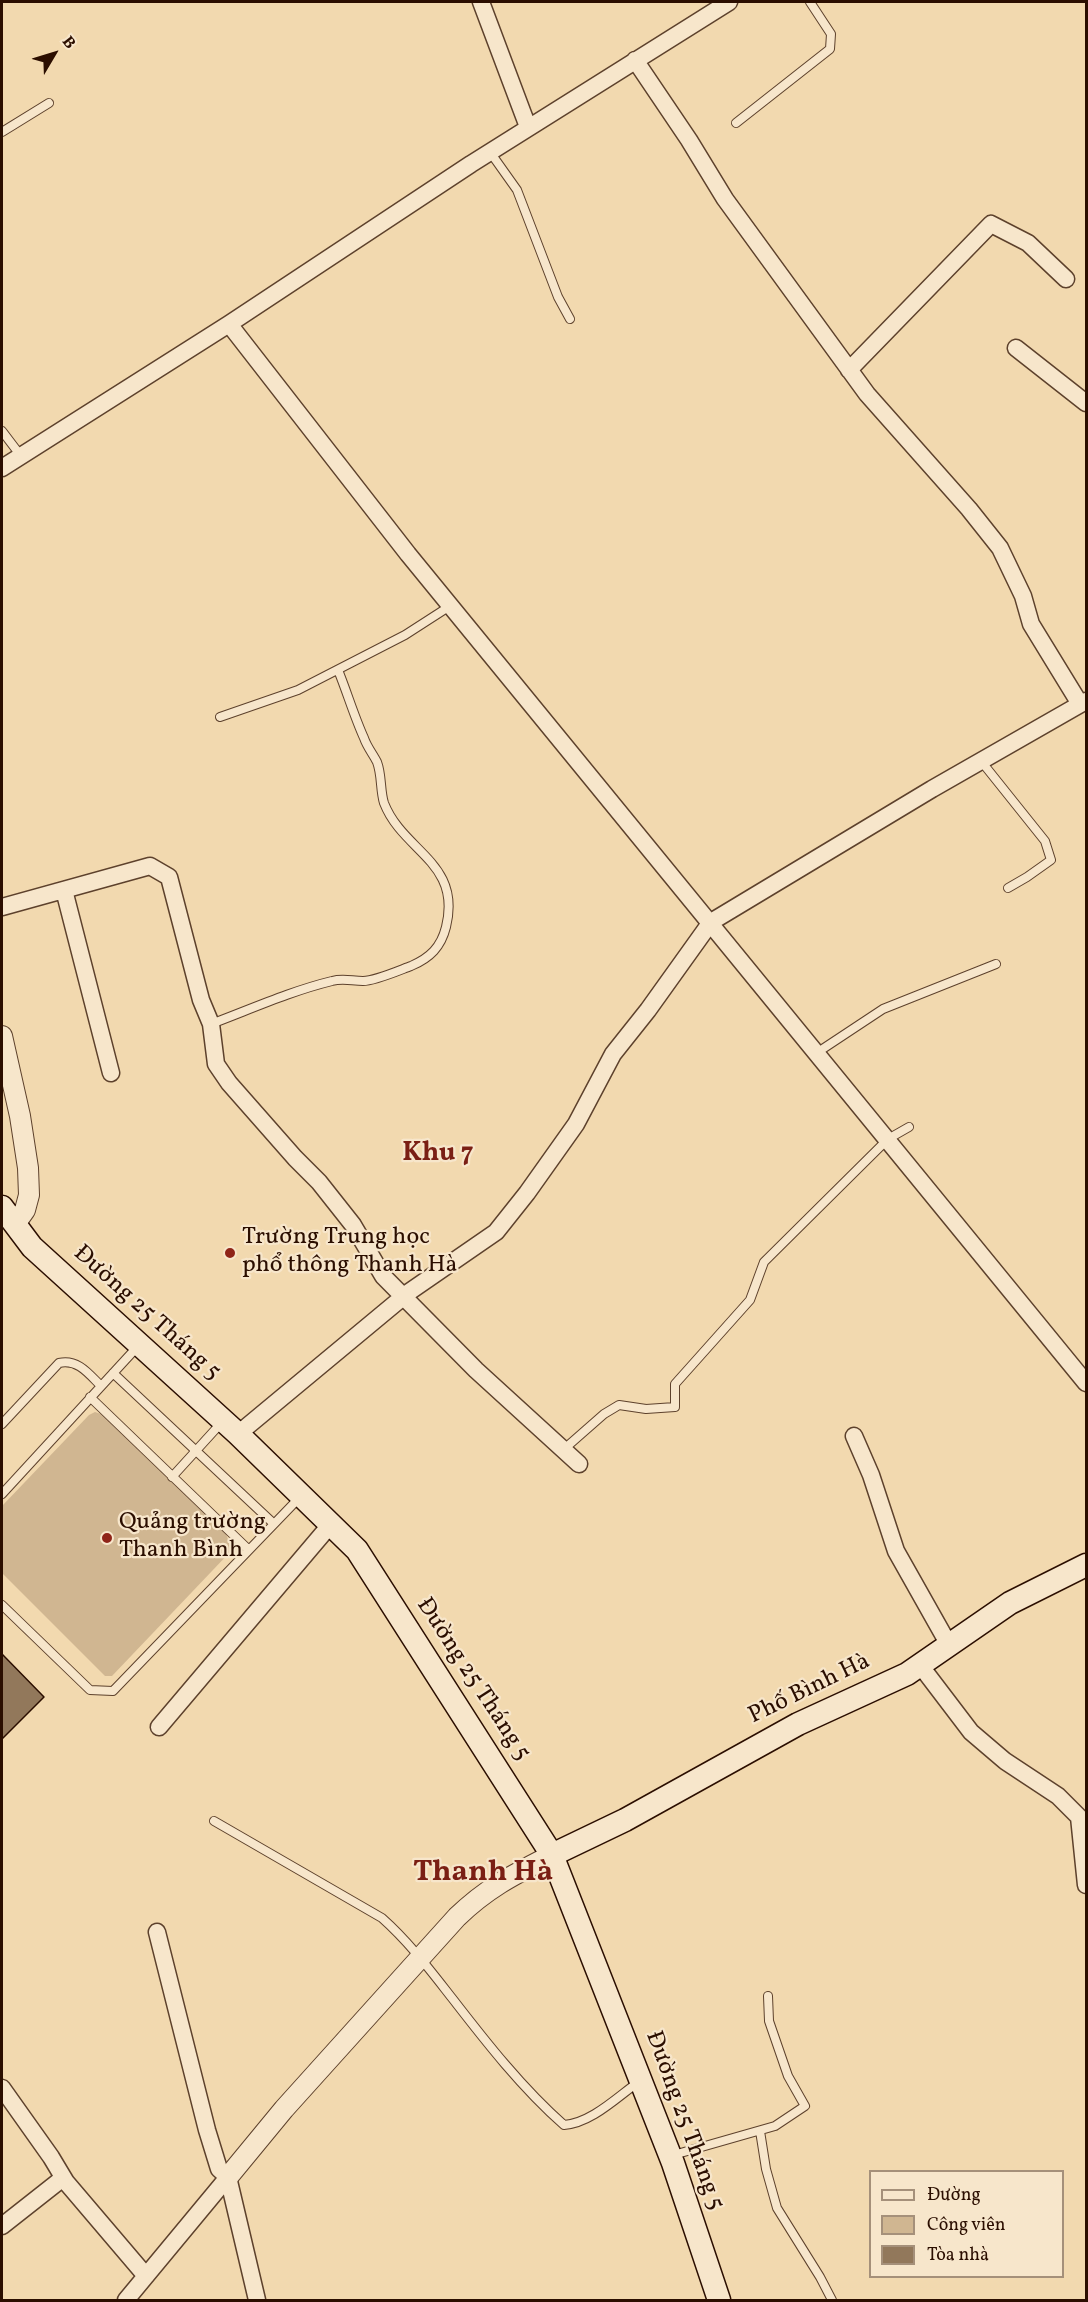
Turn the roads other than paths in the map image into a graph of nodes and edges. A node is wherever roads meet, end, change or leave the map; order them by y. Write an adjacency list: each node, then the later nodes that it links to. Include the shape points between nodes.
1 (481, 2): 7 (street)
2 (729, 2): 4 (street)
3 (810, 2): 6 (lane, via 831,34 830,49)
4 (635, 60): 7 (street); 14 (street, via 725,199)
5 (49, 103): 8 (lane)
6 (736, 123)
7 (528, 127): 9 (street)
8 (2, 132)
9 (490, 152): 11 (lane, via 517,190); 12 (street)
10 (1066, 279): 14 (street, via 1028,243 991,224)
11 (570, 319)
12 (229, 324): 17 (street); 19 (street)
13 (1016, 348): 15 (street)
14 (849, 370): 21 (street, via 1000,548 1023,596 1031,624)
15 (1086, 403)
16 (2, 431): 17 (lane)
17 (21, 456): 18 (street)
18 (2, 468)
19 (450, 606): 20 (lane); 27 (street)
20 (338, 670): 22 (lane, via 298,690); 29 (lane, via 364,739 378,764 384,803 444,880 449,917 444,936 431,955 412,965 365,981 342,978 316,985)
21 (1083, 703): 23 (street)
22 (220, 717)
23 (981, 761): 24 (lane, via 1046,841 1051,860); 27 (street)
24 (1008, 888)
25 (64, 890): 26 (street); 29 (street, via 150,866 169,877 201,1000); 32 (street)
26 (2, 907)
27 (711, 922): 31 (street); 36 (street, via 613,1054 576,1124 496,1232)
28 (996, 964): 31 (lane, via 882,1009)
29 (211, 1024): 36 (street, via 216,1064 229,1083 319,1182 353,1226 383,1276)
30 (2, 1036): 35 (street, via 21,1116 29,1195 25,1210)
31 (818, 1052): 34 (street)
32 (111, 1072)
33 (909, 1127): 34 (lane)
34 (888, 1139): 39 (street); 45 (lane, via 764,1262 750,1300 675,1384 675,1407 646,1409 619,1405)
35 (8, 1216): 37 (main road, Đường 25 Tháng 5, via 32,1247)
36 (403, 1297): 43 (street); 45 (street)
37 (139, 1344): 38 (lane); 43 (main road, Đường 25 Tháng 5)
38 (113, 1373): 40 (lane); 46 (lane)
39 (1086, 1383)
40 (101, 1386): 41 (lane); 42 (lane, via 81,1366 67,1361 59,1363)
41 (90, 1397): 48 (lane); 49 (lane)
42 (2, 1424)
43 (231, 1428): 46 (lane); 50 (main road, Đường 25 Tháng 5)
44 (854, 1436): 56 (street, via 896,1551)
45 (563, 1449): 47 (street)
46 (196, 1451): 48 (lane); 51 (lane)
47 (579, 1464)
48 (172, 1477): 53 (lane)
49 (2, 1494)
50 (301, 1496): 51 (lane); 52 (main road, Đường 25 Tháng 5)
51 (274, 1524): 53 (lane)
52 (331, 1524): 58 (street); 61 (main road, Đường 25 Tháng 5, via 357,1550)
53 (249, 1550): 55 (lane, via 113,1692 90,1690)
54 (1086, 1565): 56 (main road, Phố Bình Hà, via 1010,1603)
55 (2, 1605)
56 (949, 1645): 57 (main road, Phố Bình Hà)
57 (920, 1665): 59 (street, via 971,1732); 61 (main road, Phố Bình Hà, via 798,1724 625,1820)
58 (159, 1726)
59 (1083, 1816): 62 (street)
60 (214, 1821): 64 (lane, via 382,1918)
61 (552, 1855): 64 (street, via 478,1897); 66 (main road, Đường 25 Tháng 5)
62 (1086, 1885)
63 (157, 1932): 70 (street, via 207,2130 219,2169)
64 (420, 1957): 66 (lane, via 489,2046 564,2125 586,2119); 70 (street)
65 (768, 1996): 68 (lane, via 769,2021 788,2076 805,2106)
66 (640, 2080): 69 (main road, Đường 25 Tháng 5)
67 (2, 2088): 71 (street)
68 (760, 2131): 69 (lane); 77 (lane, via 777,2208)
69 (670, 2156): 76 (main road, Đường 25 Tháng 5)
70 (228, 2177): 73 (street); 75 (street)
71 (63, 2178): 72 (street); 73 (street)
72 (2, 2226)
73 (146, 2276): 74 (street)
74 (126, 2301)
75 (256, 2301)
76 (719, 2301)
77 (832, 2301)

